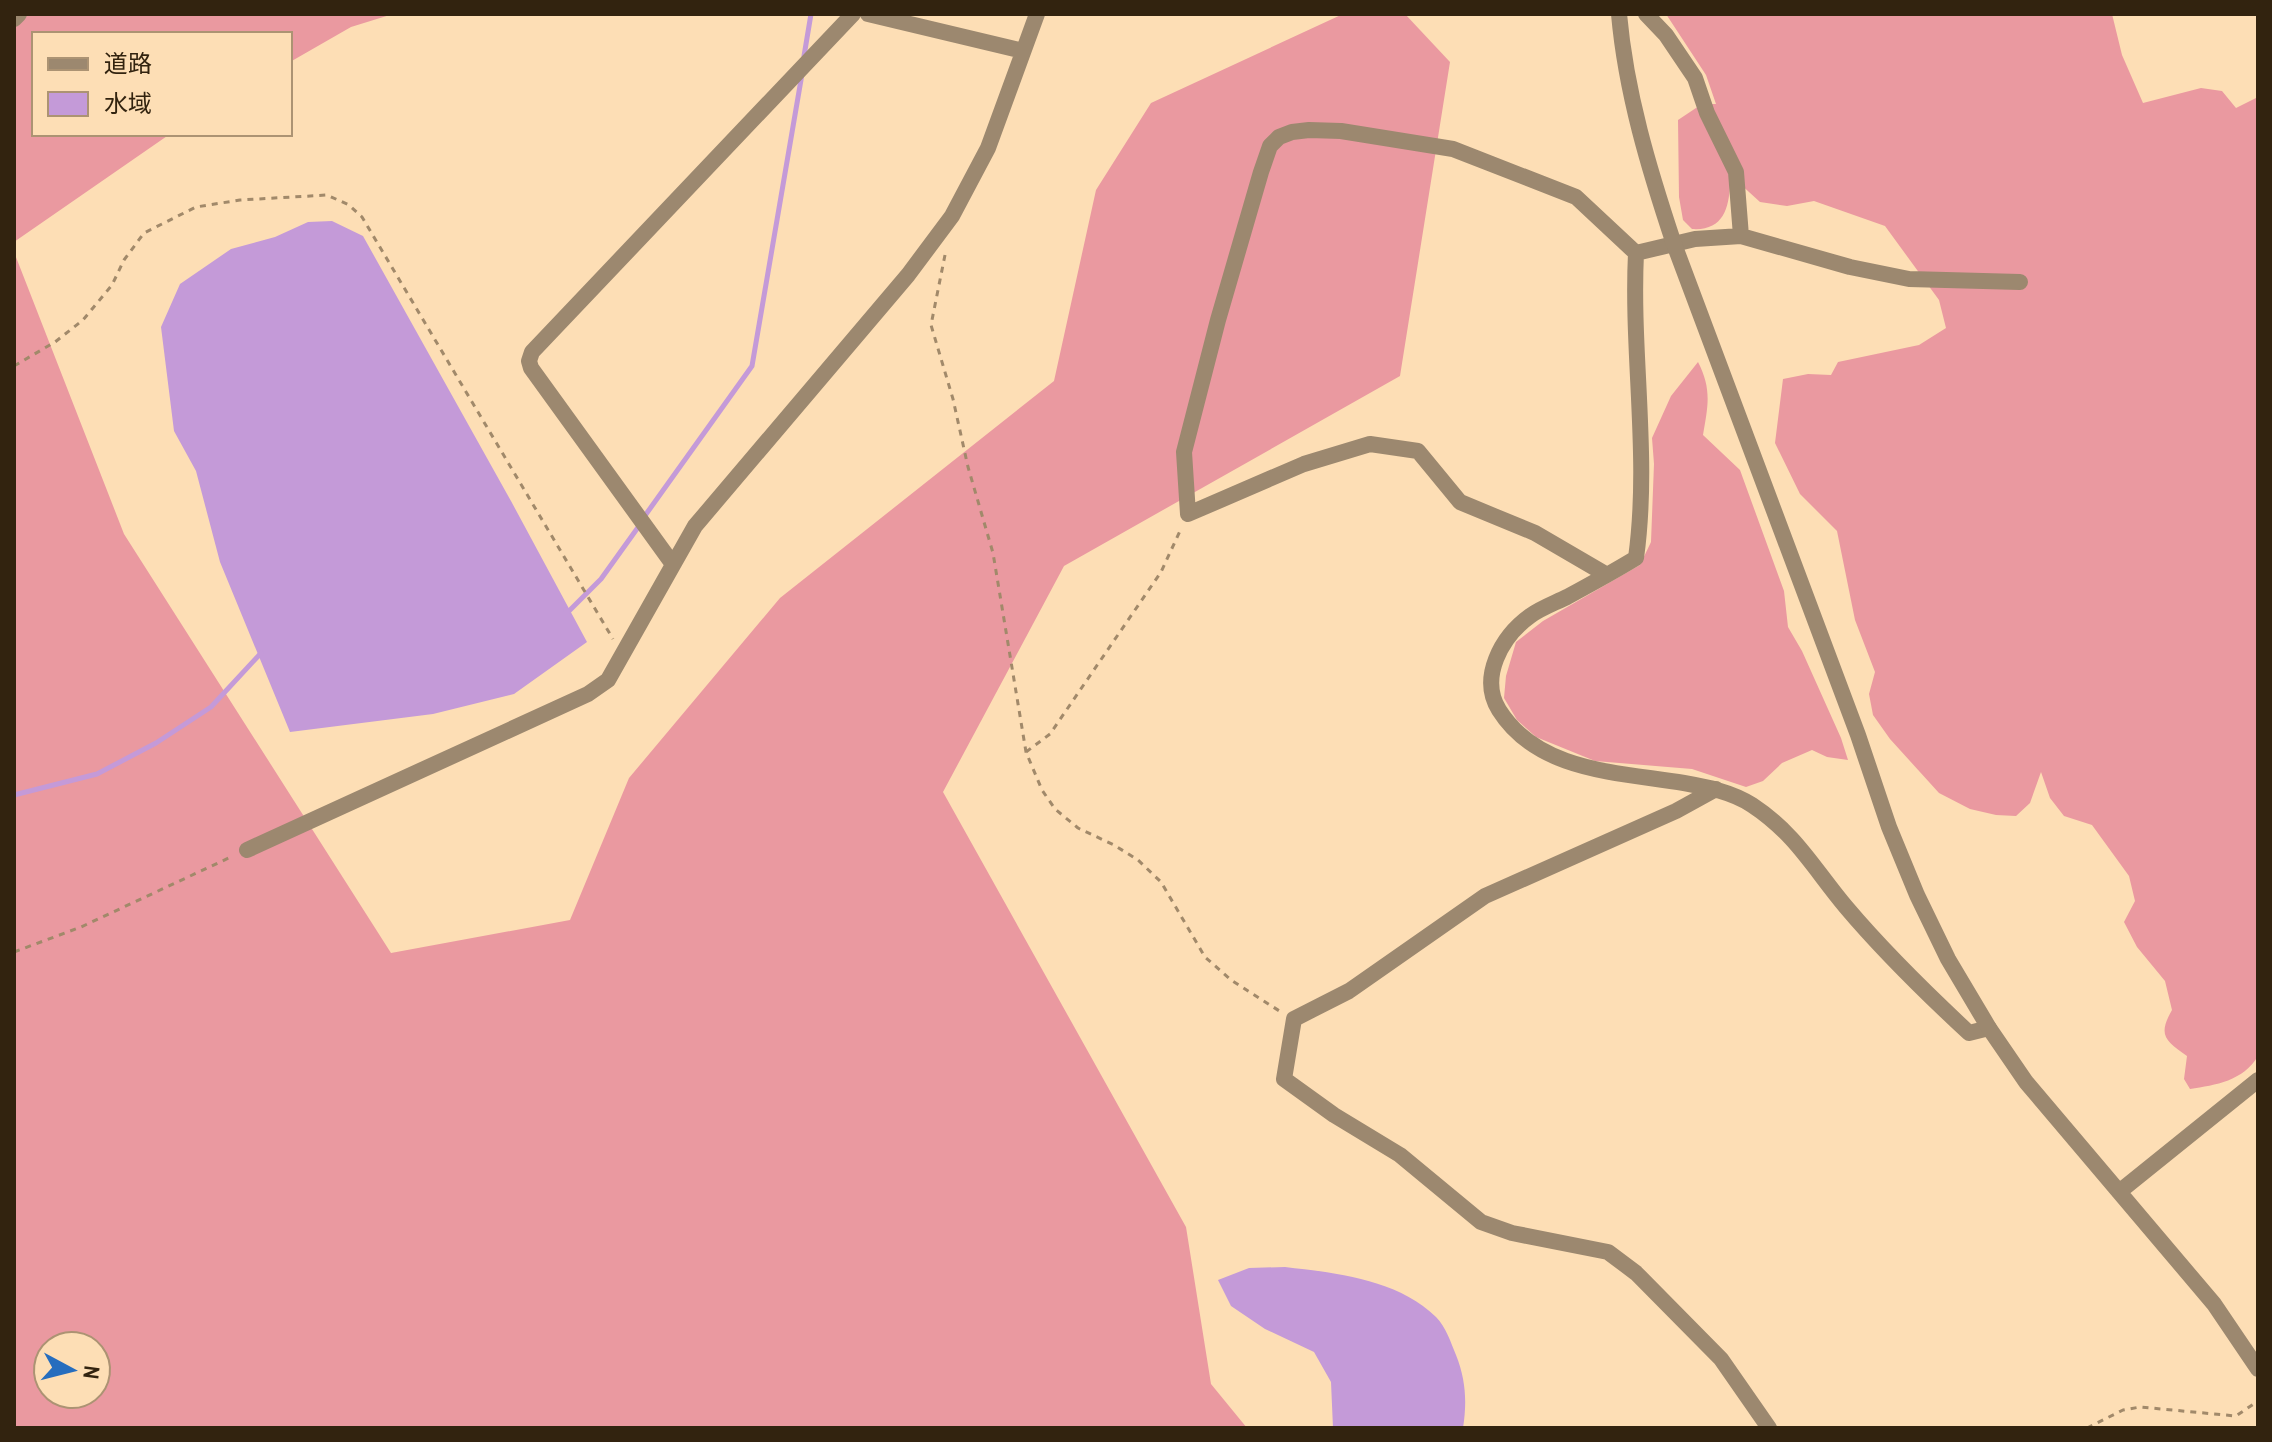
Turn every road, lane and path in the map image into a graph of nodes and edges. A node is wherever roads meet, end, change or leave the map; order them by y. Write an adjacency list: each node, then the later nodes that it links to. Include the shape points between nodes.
1 (19, 14): 7 (street)
2 (853, 14): 16 (street, via 529,361)
3 (868, 14): 8 (street)
4 (1037, 14): 8 (street)
5 (1619, 14): 10 (street, via 1639,129)
6 (1646, 14): 9 (street, via 1695,78 1736,172)
7 (14, 19)
8 (1023, 51): 16 (street, via 988,148 952,216 695,526)
9 (1741, 236): 10 (street); 13 (street, via 1909,279)
10 (1674, 244): 12 (street); 24 (street, via 1889,827 1948,959)
11 (946, 247): 19 (path, via 931,325 993,553)
12 (1636, 253): 15 (street, via 1576,197 1453,149 1341,131 1309,130 1279,137 1261,172 1184,452); 17 (street, via 1633,310 1642,514 1636,558)
13 (2020, 282)
14 (14, 366): 18 (path, via 83,320 112,285 133,246 158,225 196,207 240,200 327,195 349,205 362,217)
15 (1188, 514): 17 (street, via 1304,464 1370,444 1418,451 1460,502 1535,533); 19 (path, via 1138,608 1050,734)
16 (672, 563): 18 (street)
17 (1607, 575): 20 (street, via 1529,617 1503,643 1491,670 1493,700 1509,727 1555,758)
18 (623, 656): 21 (street, via 608,680 588,694)
19 (1026, 752): 23 (path, via 1055,809 1078,828 1138,860 1161,882 1205,957 1231,980)
20 (1716, 789): 23 (street, via 1485,896 1349,991); 24 (street, via 1751,804 1795,839 1845,906 1969,1033)
21 (247, 850): 22 (path)
22 (14, 952)
23 (1294, 1019): 29 (street, via 1284,1079 1400,1155 1481,1222 1608,1252 1636,1273 1721,1359)
24 (1989, 1028): 26 (street, via 2026,1082)
25 (2258, 1080): 26 (street)
26 (2119, 1192): 27 (street, via 2214,1304)
27 (2258, 1369)
28 (2258, 1401): 30 (path, via 2236,1416 2123,1410)
29 (1769, 1428)
30 (2087, 1428)

